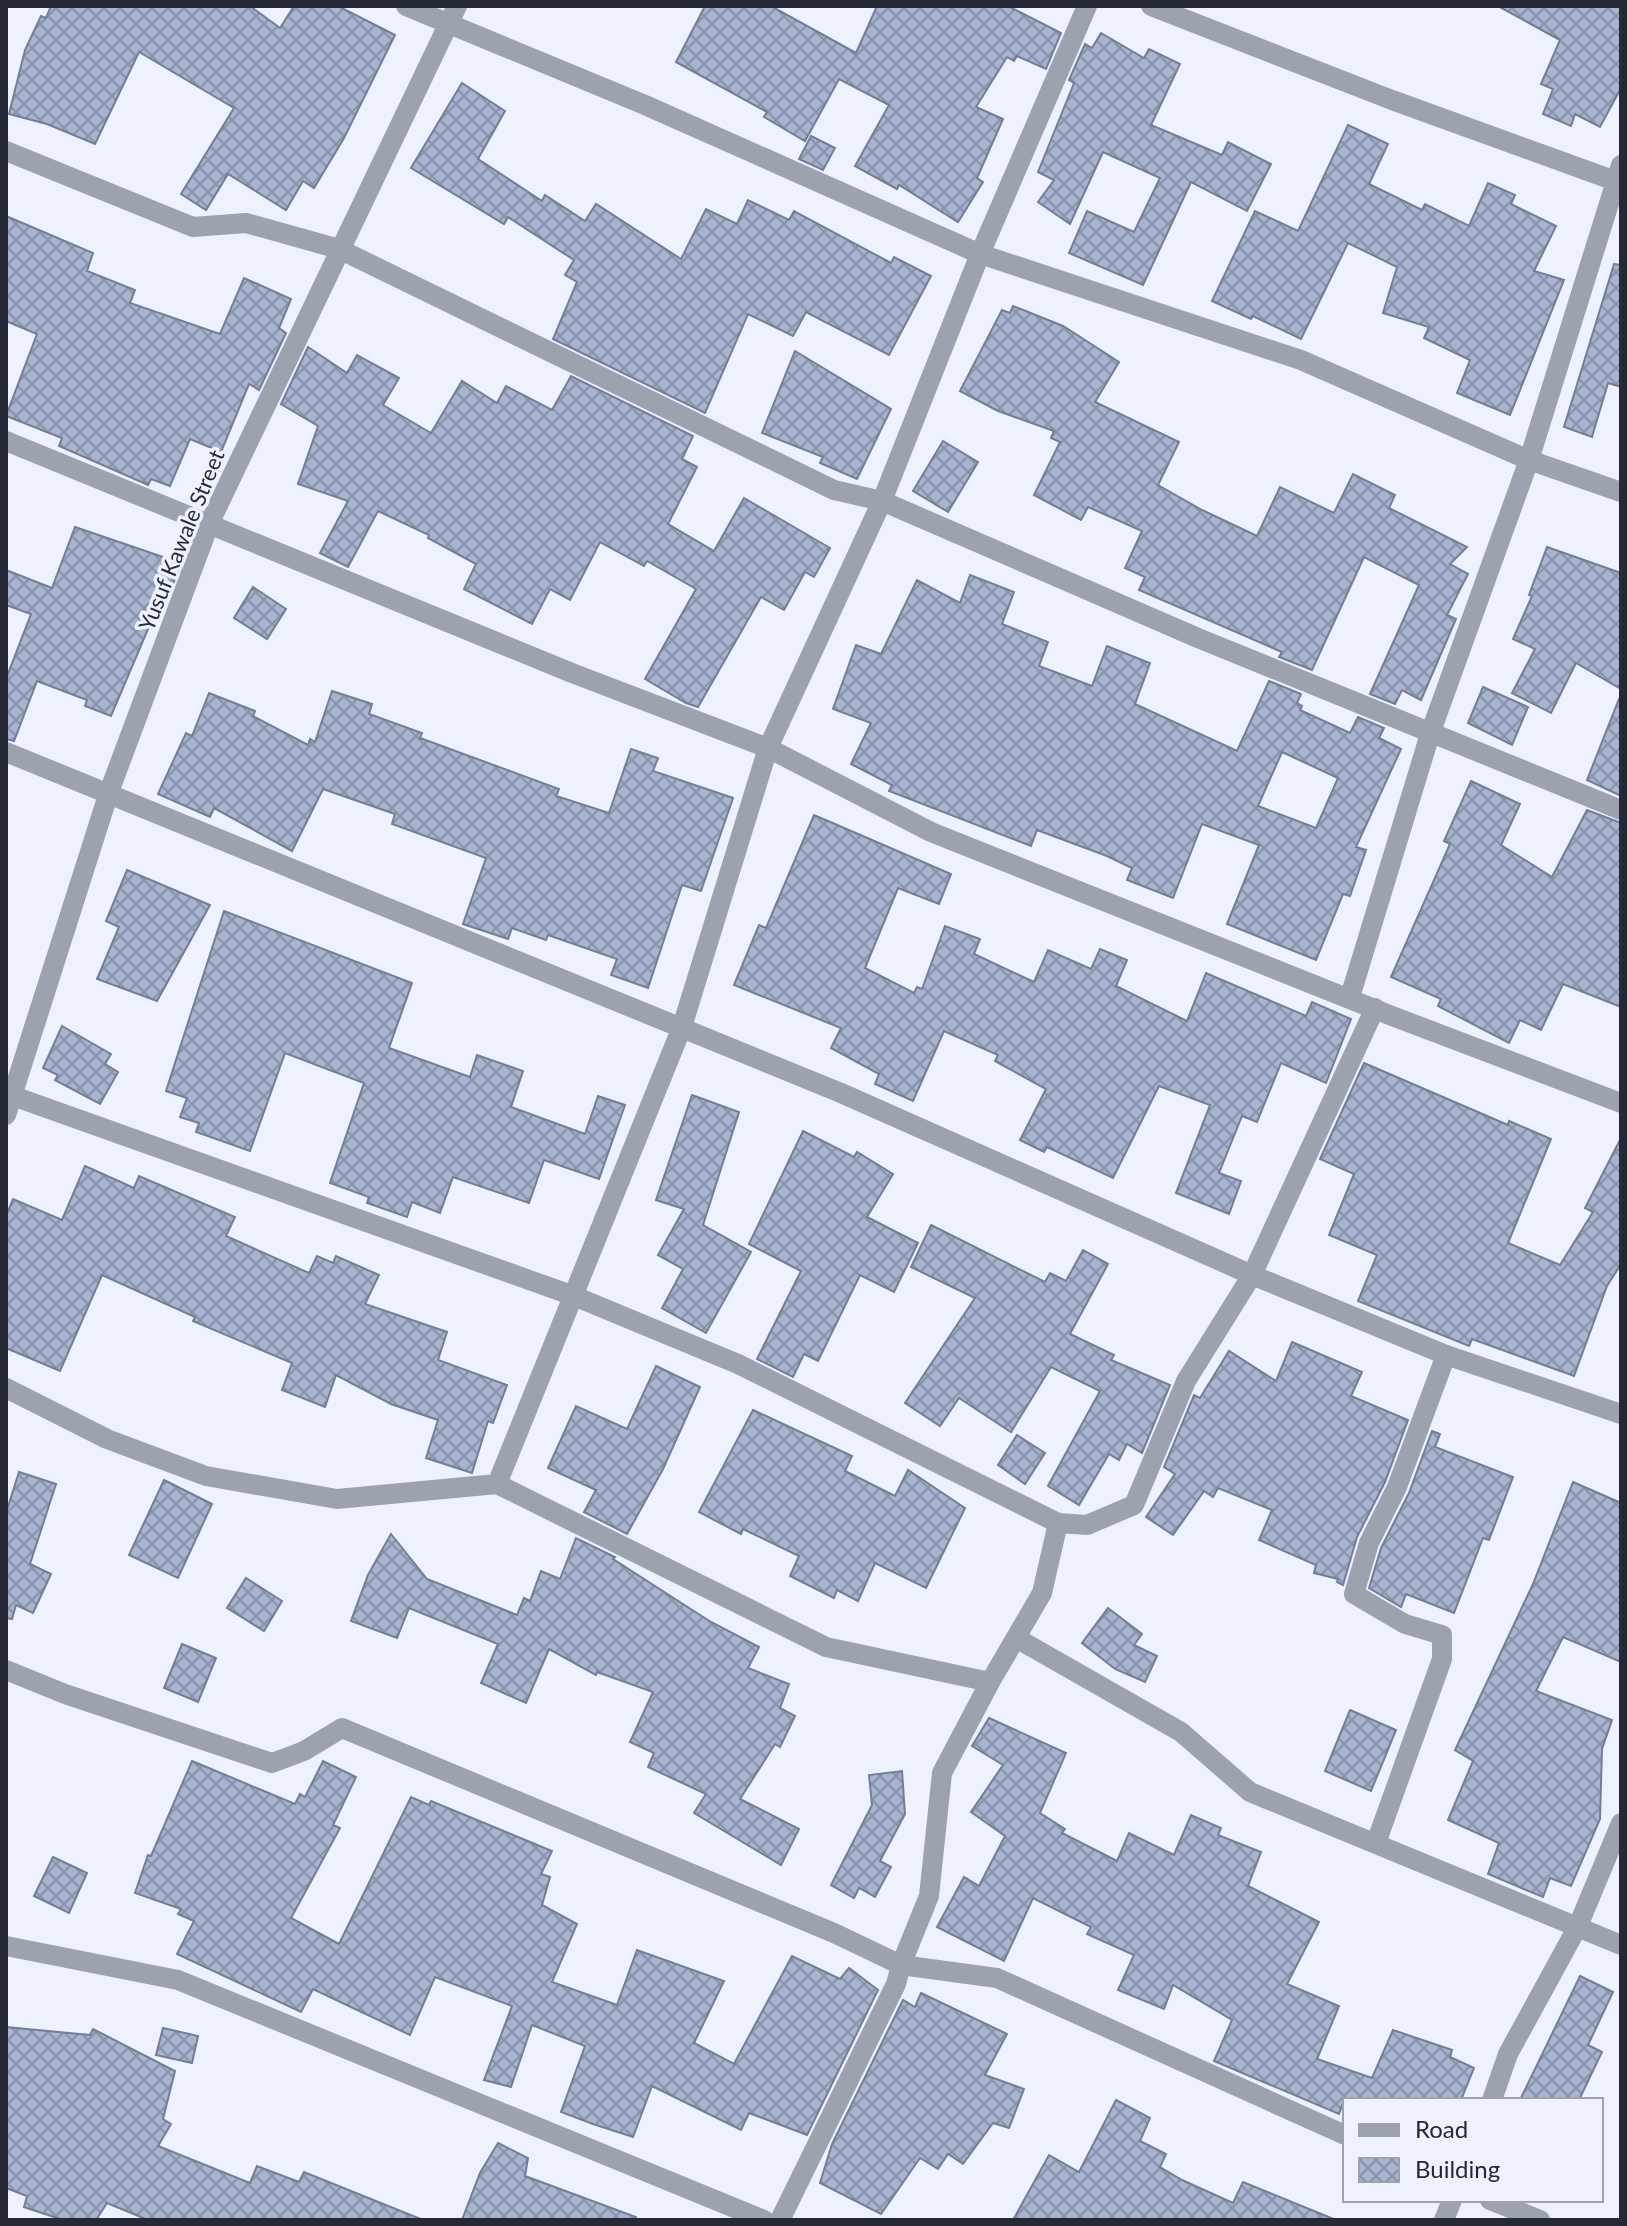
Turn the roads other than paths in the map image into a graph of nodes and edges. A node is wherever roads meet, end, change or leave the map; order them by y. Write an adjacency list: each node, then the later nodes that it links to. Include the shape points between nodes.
1 (406, 6): 4 (street)
2 (1087, 6): 8 (street)
3 (1151, 6): 6 (street, via 1392,100)
4 (453, 16): 7 (street, Yusuf Kawale Street); 8 (street)
5 (6, 151): 7 (street, via 193,227 246,223)
6 (1619, 176): 10 (street)
7 (339, 249): 12 (street, via 834,490); 13 (street, Yusuf Kawale Street)
8 (980, 254): 10 (street, via 1301,360); 12 (street)
9 (6, 441): 13 (street)
10 (1529, 460): 11 (street); 14 (street)
11 (1621, 492)
12 (882, 501): 14 (street); 15 (street)
13 (210, 522): 15 (street, via 572,673); 17 (street, Yusuf Kawale Street)
14 (1430, 734): 18 (street); 19 (street)
15 (768, 748): 19 (street, via 931,832); 21 (street)
16 (6, 752): 17 (street)
17 (109, 792): 21 (street); 23 (street, Yusuf Kawale Street)
18 (1621, 810)
19 (1350, 997): 20 (street)
20 (1375, 1008): 22 (street); 24 (street)
21 (682, 1027): 24 (street); 25 (street)
22 (1621, 1103)
23 (9, 1106): 25 (street)
24 (1252, 1275): 26 (street); 30 (street, via 1186,1381 1134,1505 1087,1525)
25 (574, 1296): 29 (street); 30 (street, via 738,1364)
26 (1446, 1355): 28 (street); 35 (street, via 1397,1487 1369,1543 1354,1594 1405,1624 1442,1635 1442,1659)
27 (6, 1388): 29 (street, via 107,1439 206,1476 337,1499)
28 (1621, 1414)
29 (497, 1484): 33 (street, via 826,1647)
30 (1058, 1523): 31 (street, via 1042,1593)
31 (1016, 1638): 33 (street); 35 (street, via 1181,1732 1250,1792)
32 (6, 1670): 39 (street, via 272,1763 342,1728)
33 (990, 1682): 39 (street, via 942,1773 929,1896)
34 (1621, 1823): 36 (street)
35 (1376, 1843): 36 (street)
36 (1578, 1926): 37 (street); 40 (street, via 1508,2054)
37 (1621, 1945)
38 (6, 1946): 43 (street, via 178,1980)
39 (901, 1965): 41 (street, via 997,1978); 44 (street)
40 (1493, 2098)
41 (1343, 2134)
42 (1495, 2202): 45 (street)
43 (764, 2220)
44 (780, 2220)
45 (1540, 2220)

